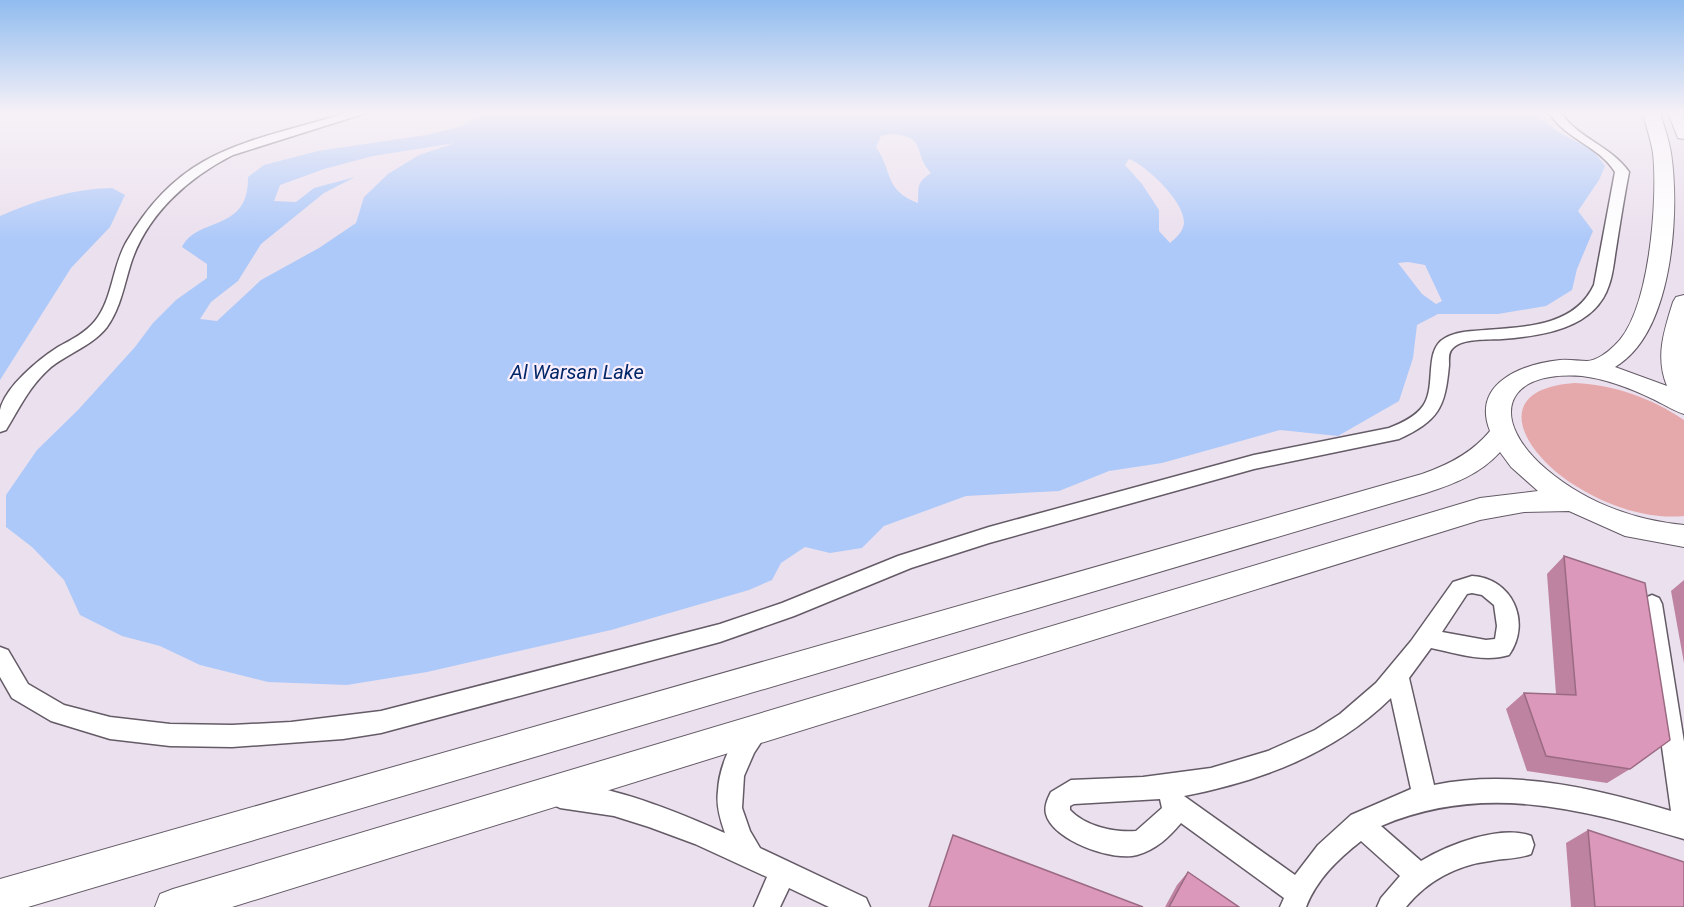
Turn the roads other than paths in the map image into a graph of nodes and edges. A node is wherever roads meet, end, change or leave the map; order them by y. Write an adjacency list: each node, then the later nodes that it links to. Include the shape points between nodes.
1 (223, 155): 8 (street, via 178,184 131,245 102,323 34,373)
2 (1607, 155): 14 (street, via 1622,172 1596,300 1582,314 1563,323 1449,342 1442,350 1438,393 1430,410 1415,424 1393,434 1254,462 990,535 904,562 720,633 348,728 246,737 121,730 77,719 29,700 7,676)
3 (1662, 155): 5 (street, via 1662,240 1638,331 1631,343)
4 (1684, 302): 6 (street, via 1671,353 1674,374)
5 (1590, 370): 7 (street, via 1642,384); 9 (street, via 1547,370 1515,381 1504,391 1499,403)
6 (1684, 396)
7 (1684, 405)
8 (0, 426)
9 (1502, 433): 10 (street, via 1528,468); 28 (street, via 1473,462 1426,483)
10 (1572, 501): 11 (street, via 1616,522); 16 (street, via 1524,502 1480,509)
11 (1684, 536)
12 (1652, 604): 21 (street)
13 (1425, 638): 15 (street)
14 (0, 657)
15 (1397, 675): 17 (street, via 1371,703 1300,748 1258,766); 19 (street)
16 (759, 729): 18 (street); 25 (street, via 738,756 729,789 733,824)
17 (1154, 788): 20 (street); 20 (street, via 1071,792 1058,803 1059,816 1070,826 1110,842 1134,844 1153,834)
18 (540, 795): 25 (street, via 631,808); 30 (street)
19 (1425, 798): 22 (street, via 1401,804); 23 (street, via 1462,792 1544,793 1587,800)
20 (1179, 807): 29 (street)
21 (1684, 820)
22 (1360, 824): 27 (street); 29 (street, via 1326,854)
23 (1684, 827)
24 (1522, 845): 27 (street, via 1478,849 1437,864)
25 (751, 856): 26 (street)
26 (783, 871): 31 (street); 32 (street)
27 (1419, 876): 33 (street)
28 (0, 897)
29 (1295, 900)
30 (173, 907)
31 (767, 907)
32 (857, 907)
33 (1390, 907)

